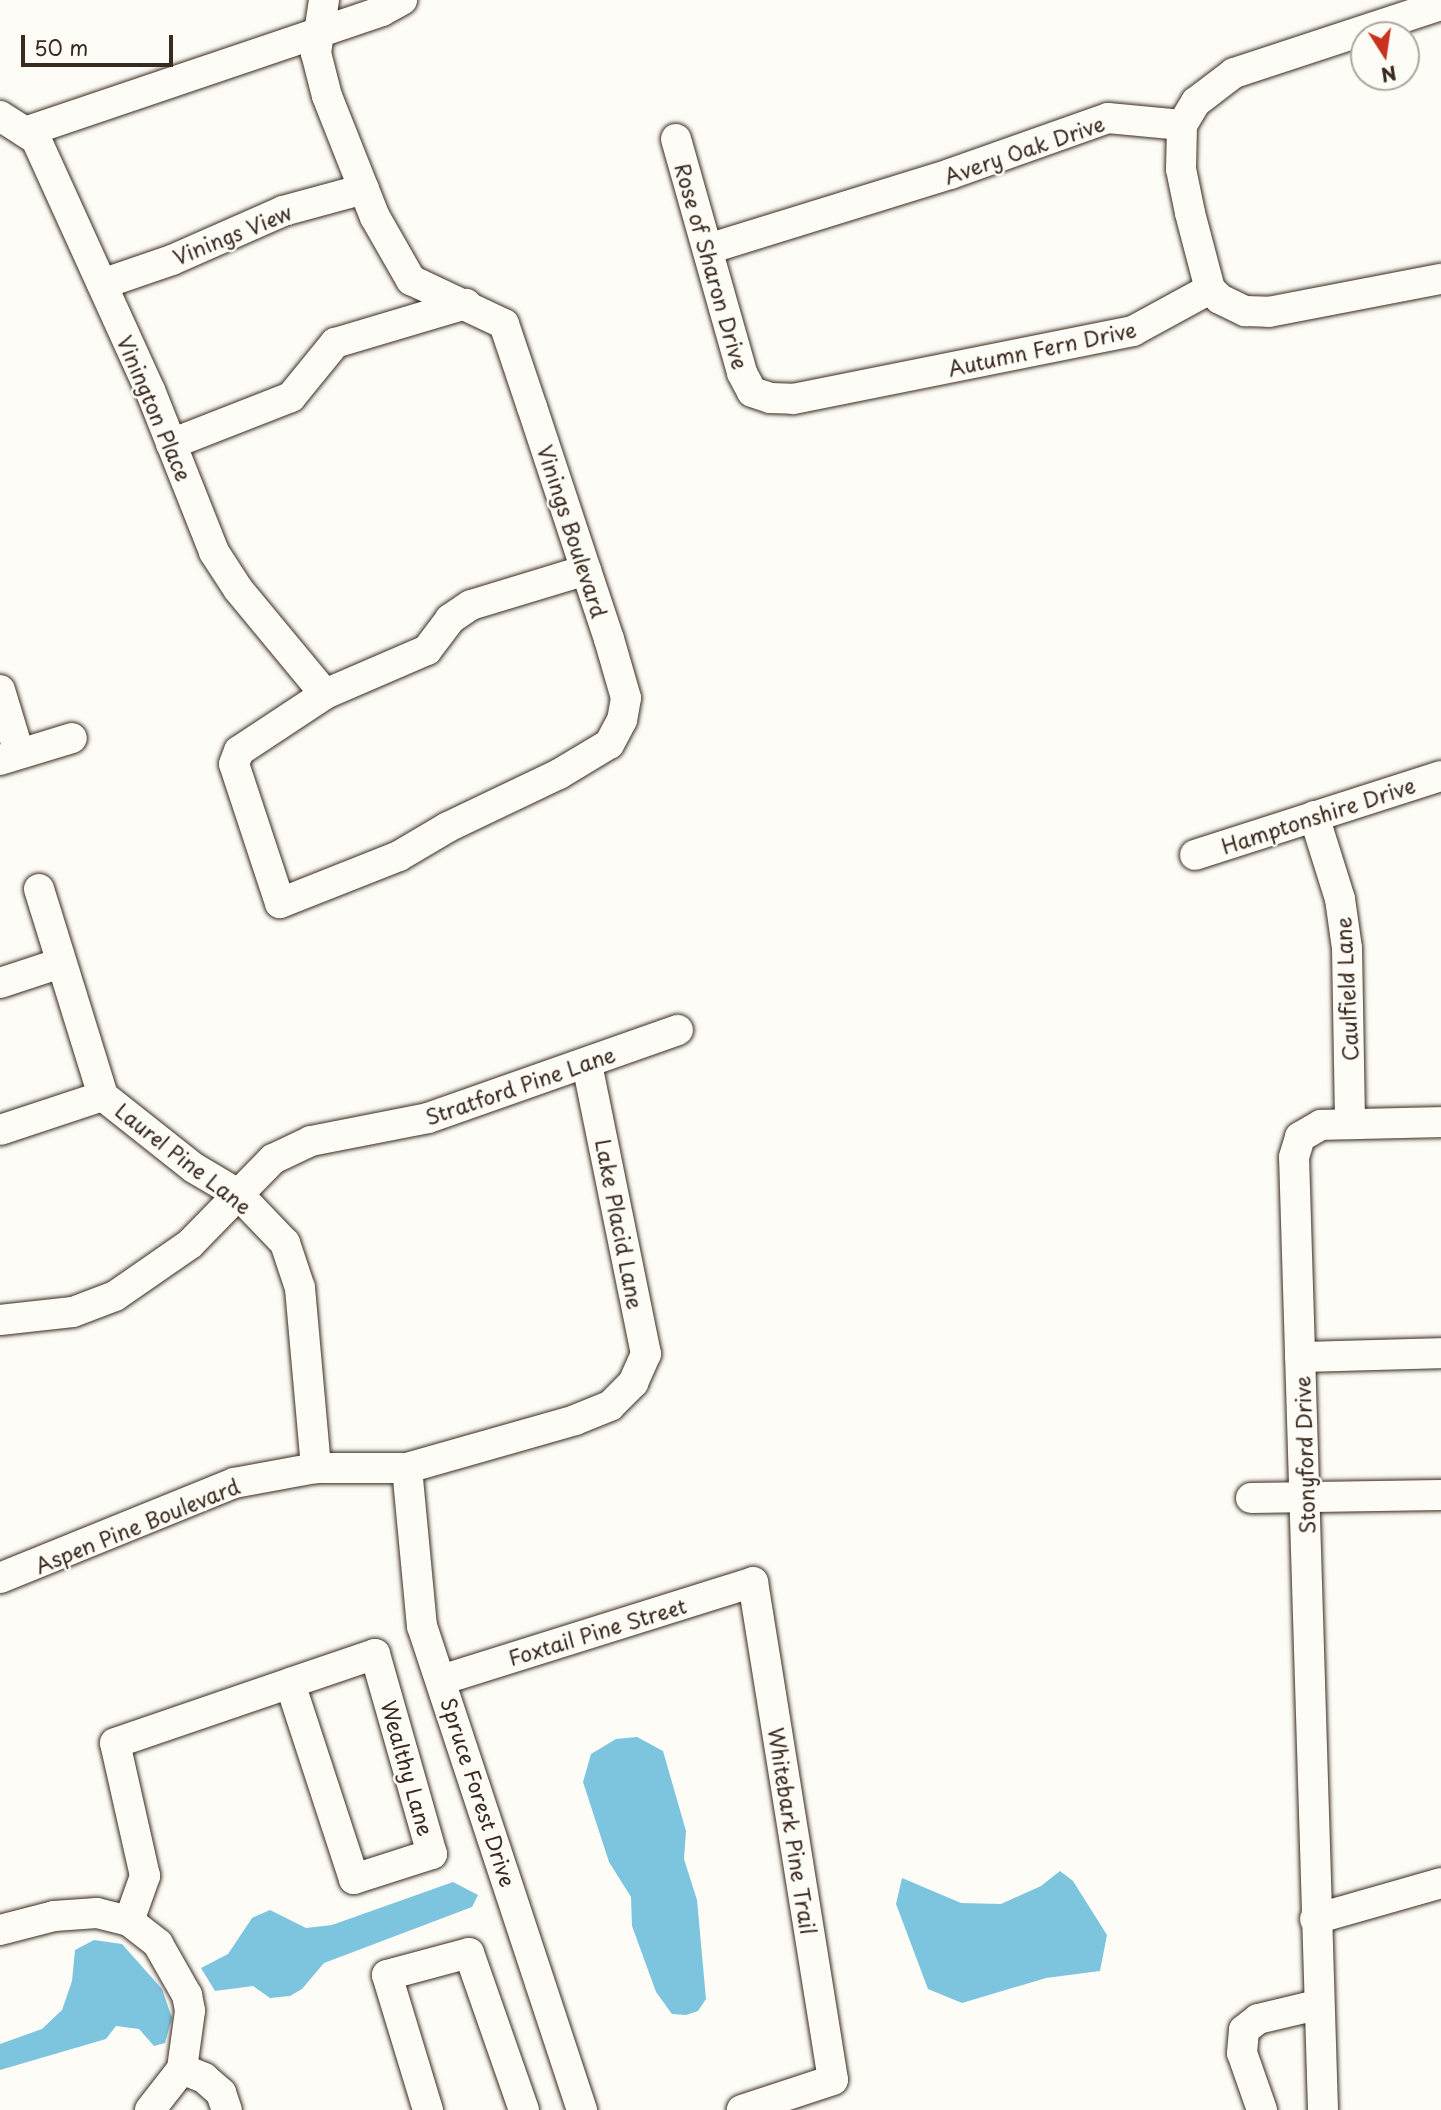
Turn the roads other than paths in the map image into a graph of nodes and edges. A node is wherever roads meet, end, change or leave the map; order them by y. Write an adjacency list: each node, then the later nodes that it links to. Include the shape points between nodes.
1 (324, 0): 4 (street, Vinings Boulevard)
2 (402, 0): 4 (street)
3 (1441, 5): 6 (street, via 1234,73 1196,102)
4 (321, 30): 7 (street); 9 (street, Vinings Boulevard, via 316,53 327,96)
5 (0, 116): 7 (street, Vinington Place)
6 (1182, 125): 10 (street, Avery Oak Drive, via 1108,118 950,174); 13 (street, via 1181,169)
7 (25, 132): 12 (street, Vinington Place, via 36,139)
8 (676, 139): 10 (street, Rose of Sharon Drive)
9 (364, 189): 12 (street, Vinings View, via 283,211 172,260); 14 (street, Vinings Boulevard, via 411,279)
10 (708, 249): 15 (street, Rose of Sharon Drive, via 742,373)
11 (1441, 279): 13 (street, via 1269,313 1245,311)
12 (102, 284): 16 (street, Vinington Place)
13 (1210, 289): 15 (street, Autumn Fern Drive, via 1133,331 793,399)
14 (466, 304): 16 (street, via 334,343 291,397); 17 (street, Vinings Boulevard, via 504,324)
15 (752, 392)
16 (171, 444): 19 (street, Vinington Place, via 214,552 238,589)
17 (586, 570): 19 (street, via 471,604 450,619 427,650); 19 (street, Vinings Boulevard, via 626,698 622,720 609,744 399,856 280,903 234,757)
18 (0, 690): 21 (street)
19 (325, 694)
20 (72, 738): 21 (street)
21 (10, 756)
22 (1441, 776): 23 (street, Hamptonshire Drive)
23 (1314, 816): 24 (street, Hamptonshire Drive); 32 (street, Caulfield Lane, via 1344,923)
24 (1195, 855)
25 (39, 889): 26 (street, Laurel Pine Lane)
26 (61, 963): 27 (street); 30 (street, Laurel Pine Lane)
27 (0, 983)
28 (678, 1030): 29 (street, Stratford Pine Lane)
29 (587, 1063): 34 (street, Stratford Pine Lane, via 428,1118 311,1141 273,1159); 38 (street, Lake Placid Lane, via 646,1354)
30 (103, 1096): 33 (street); 34 (street, Laurel Pine Lane, via 194,1168)
31 (1441, 1122): 32 (street, Stonyford Drive)
32 (1350, 1124): 37 (street, Stonyford Drive, via 1310,1129 1295,1147)
33 (0, 1129)
34 (238, 1194): 35 (street, Stratford Pine Lane, via 190,1244 114,1296 73,1312); 39 (street, Laurel Pine Lane, via 285,1243 300,1288)
35 (0, 1320)
36 (1441, 1353): 37 (street)
37 (1300, 1357): 42 (street, Stonyford Drive)
38 (633, 1383): 40 (street, Aspen Pine Boulevard, via 610,1406 575,1420)
39 (316, 1468): 40 (street, Aspen Pine Boulevard); 44 (street, Aspen Pine Boulevard, via 234,1483)
40 (407, 1468): 46 (street, Spruce Forest Drive, via 422,1626)
41 (1441, 1495): 42 (street)
42 (1305, 1496): 43 (street); 49 (street, Stonyford Drive)
43 (1251, 1499)
44 (0, 1578)
45 (753, 1583): 46 (street, Foxtail Pine Street); 59 (street, Whitebark Pine Trail, via 833,2080)
46 (441, 1680): 58 (street, Spruce Forest Drive)
47 (290, 1683): 47 (street, Wealthy Lane, via 375,1654 432,1854 354,1879); 50 (street, Wealthy Lane, via 115,1743 145,1876)
48 (1441, 1883): 49 (street)
49 (1315, 1919): 52 (street, Stonyford Drive)
50 (129, 1921): 51 (street, via 97,1913 54,1916); 53 (street, via 158,1944 187,1995 189,2034)
51 (0, 1930)
52 (1317, 2005): 60 (street, via 1258,2019 1244,2030 1242,2053); 61 (street, Stonyford Drive)
53 (181, 2069): 54 (street); 55 (street, via 204,2078 221,2093)
54 (150, 2110)
55 (227, 2110)
56 (428, 2110): 57 (street, via 387,1975 468,1953)
57 (524, 2110)
58 (582, 2110)
59 (742, 2110)
60 (1262, 2110)
61 (1323, 2110)

